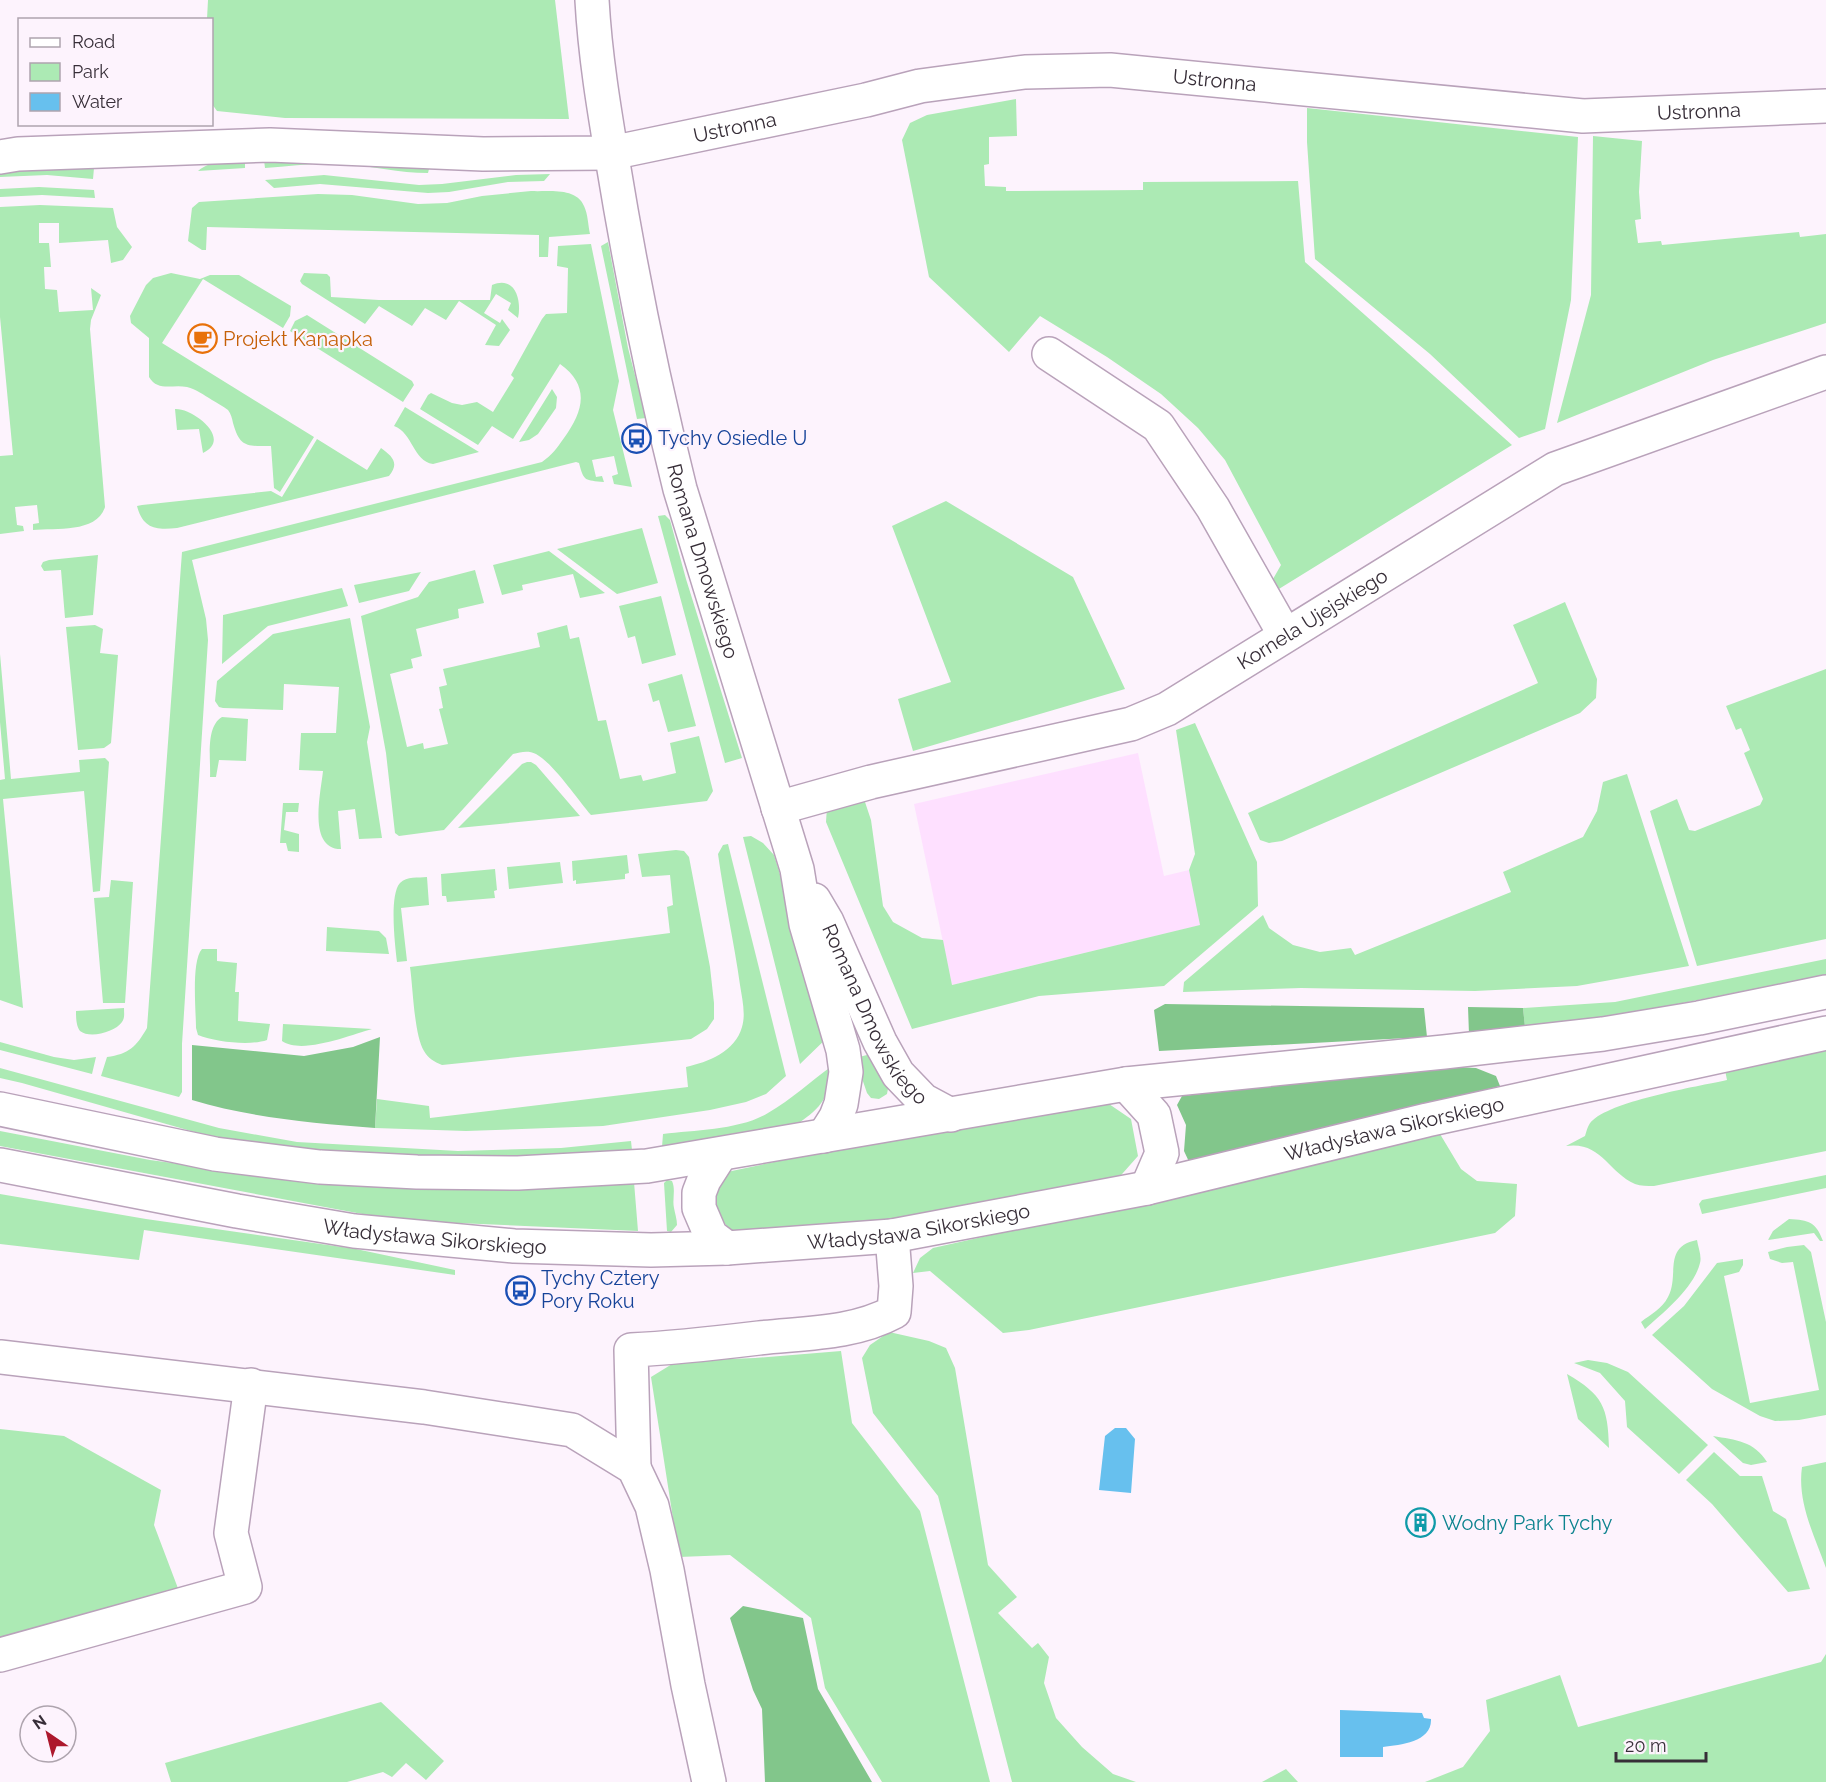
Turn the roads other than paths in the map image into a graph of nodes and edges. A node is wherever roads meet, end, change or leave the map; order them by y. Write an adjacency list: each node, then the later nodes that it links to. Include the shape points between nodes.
1 (592, 0): 3 (street, Romana Dmowskiego)
2 (1826, 106): 3 (street, Ustronna, via 1582,116 1110,70 1026,72 920,86)
3 (611, 153): 4 (street, Ustronna, via 483,154 270,145); 8 (street, Romana Dmowskiego, via 645,342 680,489)
4 (6, 154)
5 (1049, 354): 7 (street, via 1158,426 1214,508)
6 (1826, 372): 7 (street, Kornela Ujejskiego, via 1555,469)
7 (1285, 635): 8 (street, Kornela Ujejskiego, via 1167,709 1131,723 871,782)
8 (778, 808): 9 (street, Romana Dmowskiego)
9 (797, 869): 14 (street, Romana Dmowskiego, via 827,922 898,1074 923,1100); 15 (street, Romana Dmowskiego, via 806,924 846,1072 842,1104)
10 (1826, 992): 12 (street, via 1603,1034)
11 (1826, 1033): 18 (street, Władysława Sikorskiego, via 1436,1118)
12 (1126, 1084): 14 (street); 18 (street, via 1154,1115 1162,1153)
13 (0, 1109): 16 (street, via 216,1154 320,1167 518,1173 647,1166)
14 (951, 1115): 15 (street)
15 (824, 1136): 16 (street)
16 (720, 1155): 20 (street, via 704,1180 699,1208 711,1236)
17 (0, 1165): 20 (street, Władysława Sikorskiego, via 354,1231 514,1246)
18 (1147, 1188): 19 (street, Władysława Sikorskiego)
19 (892, 1236): 20 (street, Władysława Sikorskiego); 23 (street, via 894,1312 877,1321 846,1329 631,1350)
20 (727, 1248)
21 (0, 1357): 22 (street)
22 (251, 1385): 23 (street, via 572,1430); 24 (street, via 231,1533 245,1587)
23 (634, 1468): 25 (street, via 652,1506)
24 (0, 1655)
25 (710, 1782)

